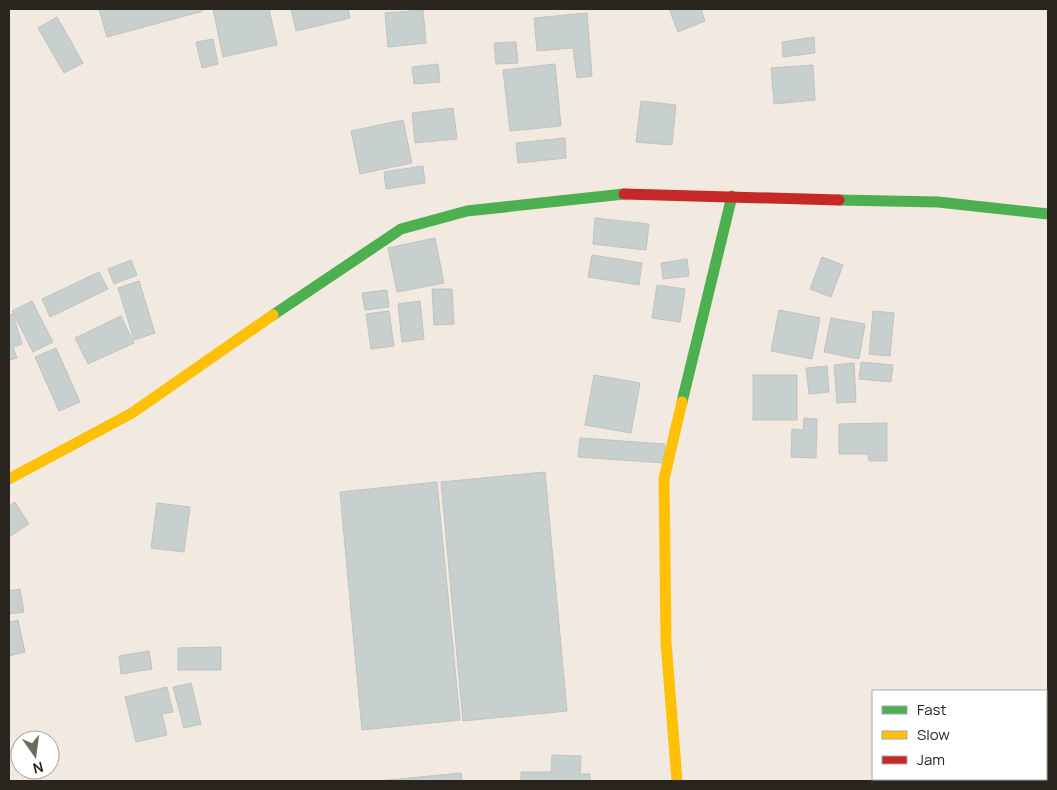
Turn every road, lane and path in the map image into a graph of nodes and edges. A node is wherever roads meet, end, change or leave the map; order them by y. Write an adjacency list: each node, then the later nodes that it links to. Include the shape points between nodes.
1 (732, 196): 2 (street, via 938,202); 3 (street, via 617,194 466,211 401,229 132,413); 4 (street, via 664,479 666,642)
2 (1048, 214)
3 (9, 479)
4 (677, 781)

